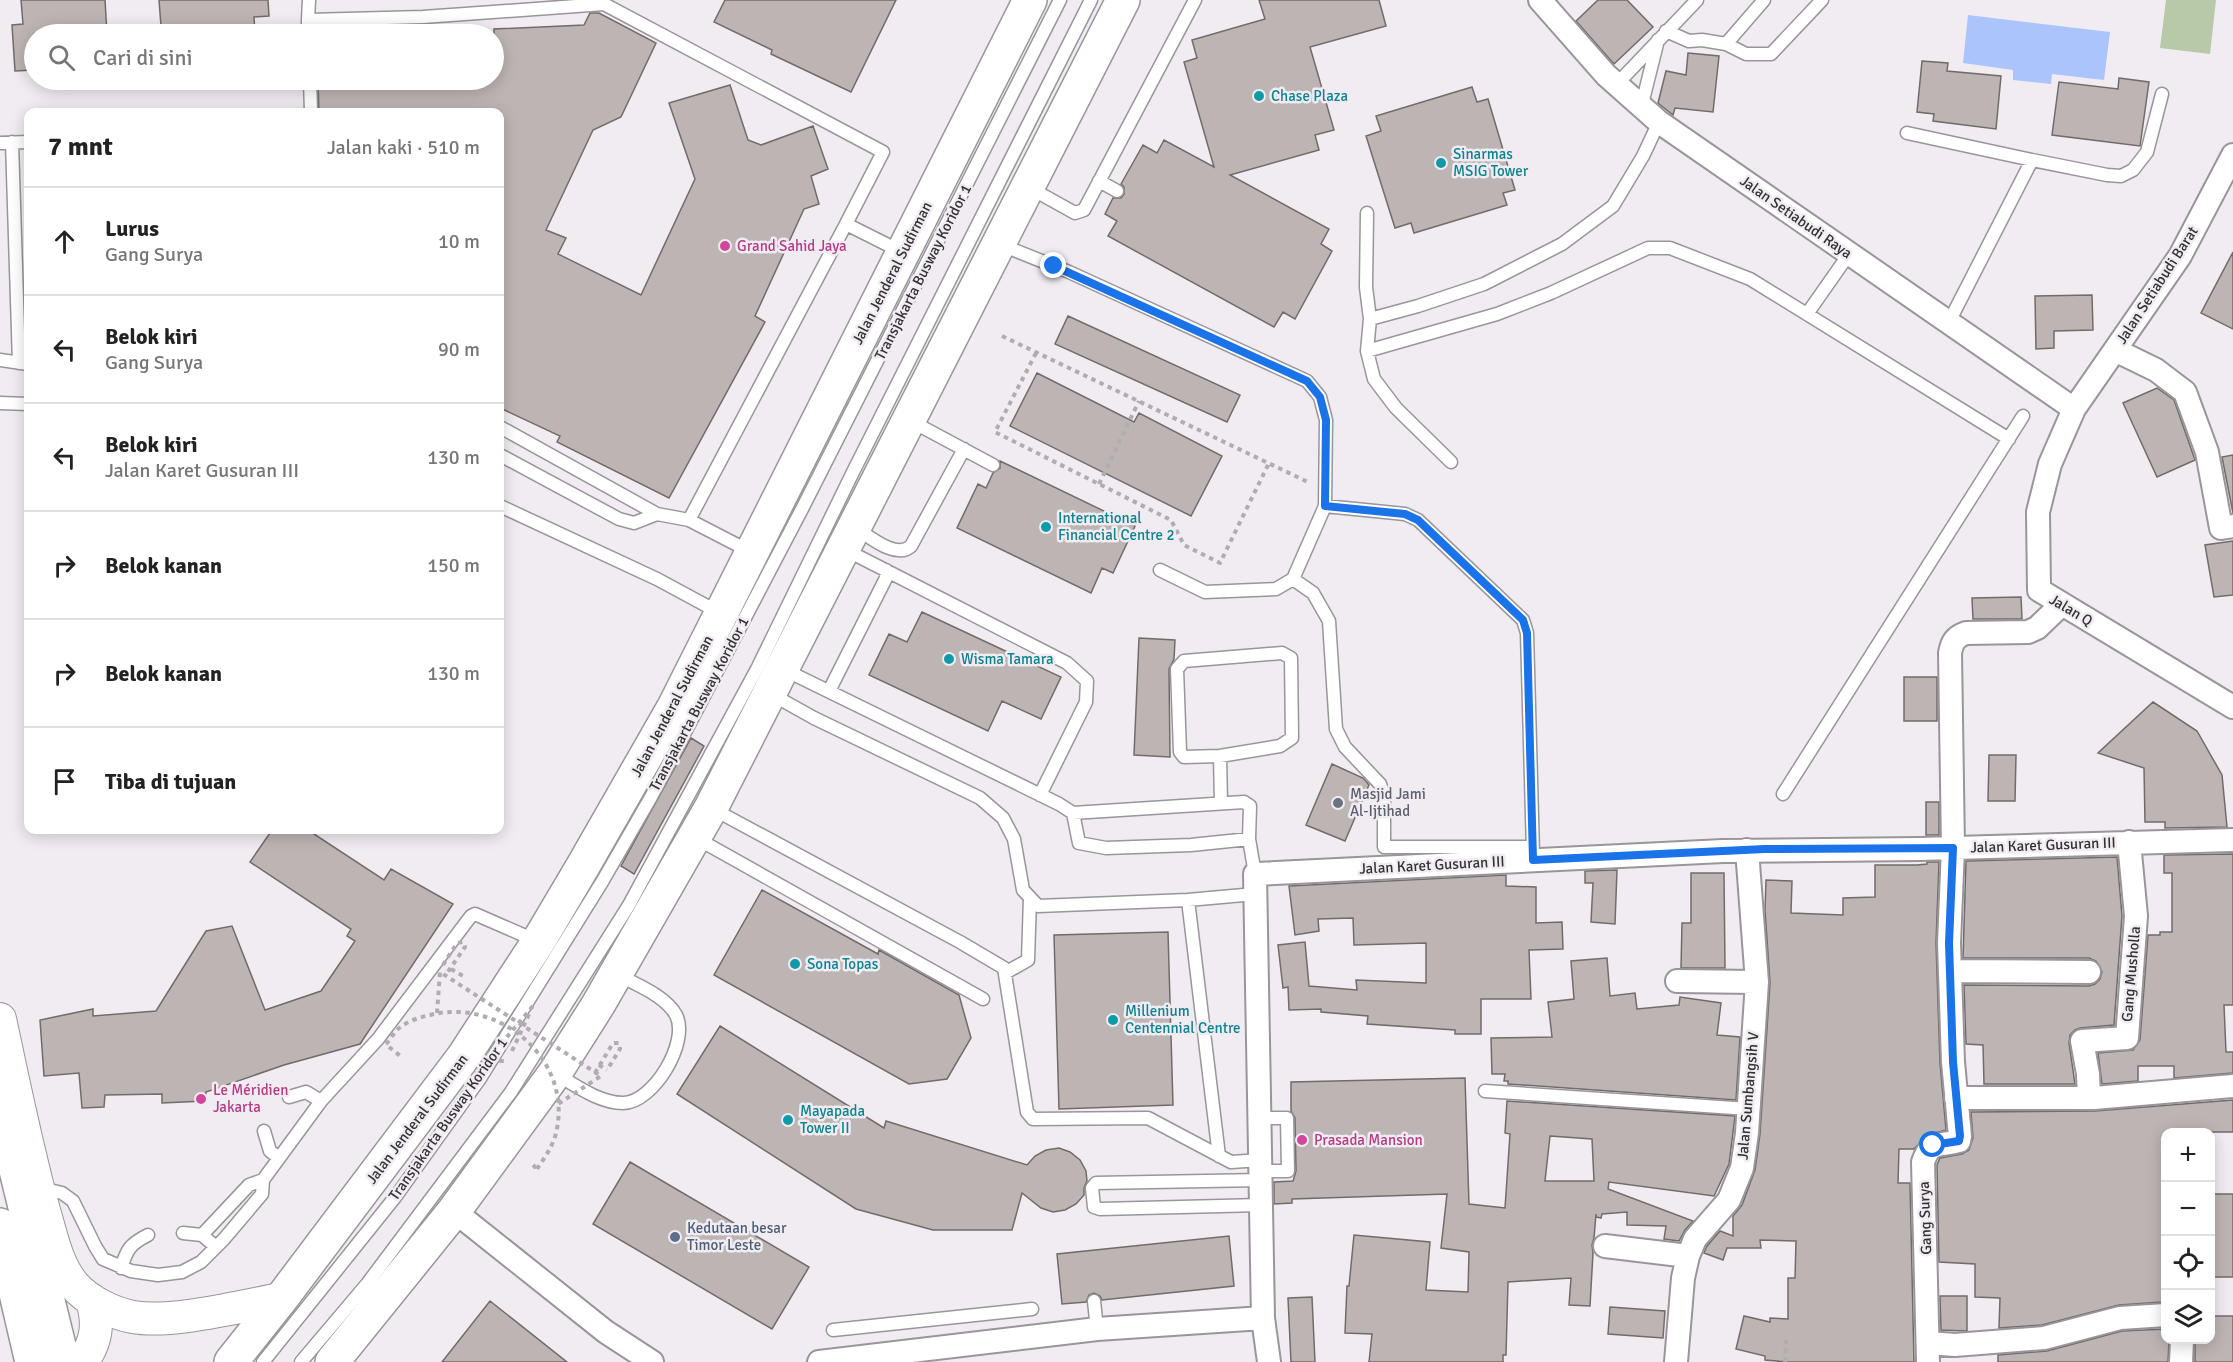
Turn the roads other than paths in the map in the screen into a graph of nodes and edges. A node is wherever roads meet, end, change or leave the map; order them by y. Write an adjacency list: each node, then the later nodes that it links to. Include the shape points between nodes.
1 (309, 0): 11 (lane)
2 (1030, 0): 32 (main road, Jalan Jenderal Sudirman)
3 (1060, 0): 118 (lane, Transjakarta Busway Koridor 1, via 802,509 613,863 479,1080 396,1196)
4 (1091, 0): 119 (lane, Transjakarta Busway Koridor 1, via 758,667 629,905 511,1092)
5 (1123, 0): 27 (main road)
6 (1195, 0): 26 (lane)
7 (1540, 0): 15 (street, Jalan Setiabudi Raya)
8 (1697, 0): 13 (lane)
9 (1764, 0): 14 (lane)
10 (1822, 0): 14 (lane, via 1771,54 1746,54)
11 (308, 20): 12 (lane); 30 (lane, via 603,4 883,152)
12 (308, 24)
13 (1662, 35): 14 (lane); 15 (lane); 19 (lane)
14 (1726, 44)
15 (1616, 85): 19 (street, Jalan Setiabudi Raya)
16 (310, 90): 18 (lane)
17 (2162, 94): 25 (lane, via 2148,152 2133,170 2121,176)
18 (311, 108)
19 (1641, 108): 20 (street, Jalan Setiabudi Raya)
20 (1659, 122): 33 (street, Jalan Setiabudi Raya); 35 (lane, via 1613,206 1562,244 1484,284)
21 (1907, 133): 25 (lane)
22 (24, 142): 23 (lane)
23 (6, 143): 40 (lane)
24 (2233, 155): 37 (street, Jalan Setiabudi Barat, via 2180,256)
25 (2032, 159): 36 (lane)
26 (1099, 181): 27 (lane, via 1084,210 1075,213); 28 (lane)
27 (1029, 187): 31 (main road)
28 (1117, 191)
29 (1367, 213): 35 (lane, via 1366,287)
30 (846, 224): 32 (lane); 55 (lane)
31 (998, 244): 45 (main road); 52 (lane, via 1080,277 1307,381 1320,397 1326,420)
32 (902, 252): 58 (main road, Jalan Jenderal Sudirman)
33 (1849, 254): 34 (lane); 36 (street, Jalan Setiabudi Raya)
34 (1807, 314): 38 (lane, via 1750,279 1670,248 1648,248 1497,314); 47 (lane)
35 (1370, 319): 38 (lane)
36 (1949, 322): 43 (street, Jalan Setiabudi Raya)
37 (2115, 350): 43 (street, Jalan Setiabudi Barat); 56 (street, via 2156,370 2185,392 2207,452 2222,528)
38 (1367, 351): 50 (lane, via 1374,379 1396,408)
39 (0, 360): 40 (lane)
40 (24, 364)
41 (0, 403): 42 (lane)
42 (24, 404)
43 (2074, 409): 62 (street, Jalan Q, via 2050,464 2038,512 2039,590)
44 (2023, 416): 47 (lane)
45 (908, 420): 48 (lane); 57 (main road)
46 (504, 429): 54 (lane)
47 (2009, 440): 68 (lane)
48 (964, 449): 51 (lane); 57 (lane, via 906,551)
49 (504, 457): 54 (lane, via 619,519 634,523)
50 (1451, 462)
51 (993, 465)
52 (1325, 506): 61 (lane); 79 (lane, via 1405,514 1418,520 1523,620 1527,633)
53 (504, 508): 63 (lane)
54 (657, 514): 55 (lane)
55 (689, 520): 58 (lane)
56 (2233, 526)
57 (849, 538): 59 (lane); 64 (main road)
58 (753, 552): 63 (main road, Jalan Jenderal Sudirman)
59 (885, 570): 65 (lane, via 886,578); 69 (lane, via 1067,663 1087,681 1086,702)
60 (1160, 570): 61 (lane, via 1205,592 1276,589)
61 (1293, 579): 79 (lane, via 1313,593 1329,621 1336,729 1345,747 1380,784 1384,797 1384,847)
62 (2062, 604): 66 (street, Jalan Q); 77 (street, Gang Surya, via 2028,632 1966,633 1952,643)
63 (721, 613): 83 (main road, Jalan Jenderal Sudirman, via 674,707)
64 (776, 681): 65 (lane); 71 (main road); 81 (lane, via 814,718 980,798 1003,818 1014,839 1023,890)
65 (827, 690): 69 (lane)
66 (2233, 707)
67 (1220, 756): 67 (lane, via 1280,746 1292,738 1291,658 1282,653 1184,661 1177,669 1180,752 1184,757); 70 (lane)
68 (1782, 794)
69 (1040, 795): 72 (lane)
70 (1221, 803): 72 (lane); 74 (lane, via 1244,802 1250,806)
71 (711, 808): 73 (main road); 87 (lane, via 960,942 1004,968)
72 (1073, 813): 74 (lane, via 1079,843 1106,848)
73 (695, 837): 86 (main road); 90 (lane)
74 (1249, 839): 80 (lane)
75 (2233, 840): 76 (street, Jalan Karet Gusuran III)
76 (2129, 842): 77 (street, Jalan Karet Gusuran III); 97 (street, Gang Musholla, via 2136,916 2127,1038 2082,1041)
77 (1953, 848): 78 (street, Jalan Karet Gusuran III); 84 (street, Gang Surya)
78 (1747, 850): 79 (street, Jalan Karet Gusuran III); 89 (street, Jalan Sumbangsih V)
79 (1533, 853): 80 (street, Jalan Karet Gusuran III)
80 (1255, 884): 82 (lane); 104 (street)
81 (1030, 898): 82 (lane, via 1038,906); 87 (lane, via 1029,960)
82 (1188, 900): 102 (lane)
83 (538, 942): 98 (lane, via 476,914 471,916 378,1039); 120 (main road, Jalan Jenderal Sudirman, via 464,1056)
84 (1950, 971): 85 (street); 96 (street, Gang Surya)
85 (2089, 972)
86 (616, 973): 93 (main road); 93 (lane, via 662,999 676,1015 681,1030 672,1057 658,1083 636,1100 623,1103)
87 (1005, 973): 102 (lane, via 1027,1112 1033,1119 1148,1118)
88 (1677, 981): 89 (street)
89 (1757, 982): 100 (street, Jalan Sumbangsih V)
90 (984, 999)
91 (0, 1019): 106 (street)
92 (2233, 1086): 97 (street)
93 (556, 1088): 108 (main road)
94 (1485, 1091): 100 (lane)
95 (289, 1097): 98 (lane, via 306,1092)
96 (1956, 1098): 97 (street); 129 (street, Gang Surya, via 1959,1141 1933,1145 1923,1162)
97 (2089, 1098)
98 (321, 1101): 103 (lane)
99 (0, 1105): 134 (main road)
100 (1749, 1109): 115 (street, Jalan Sumbangsih V, via 1742,1168 1729,1200 1695,1239)
101 (264, 1131): 103 (lane, via 270,1151)
102 (1219, 1156): 104 (lane)
103 (279, 1158): 105 (lane)
104 (1261, 1170): 107 (street); 107 (lane, via 1096,1183 1092,1188 1094,1207 1100,1209)
105 (263, 1180): 112 (lane, via 249,1185); 114 (lane, via 262,1194)
106 (38, 1187): 116 (lane, via 62,1193 73,1201 104,1258); 121 (street, via 57,1254 74,1284)
107 (1261, 1205): 125 (street)
108 (454, 1211): 131 (main road); 139 (street, via 606,1332)
109 (0, 1226): 133 (main road)
110 (183, 1233): 112 (lane)
111 (148, 1235): 116 (lane, via 133,1242)
112 (202, 1235): 114 (lane)
113 (1605, 1246): 115 (street)
114 (216, 1247): 116 (lane, via 201,1262 182,1272 158,1275)
115 (1688, 1256): 142 (street, Jalan Sumbangsih V)
116 (121, 1268)
117 (0, 1269): 132 (main road)
118 (336, 1271): 120 (lane); 137 (lane, Transjakarta Busway Koridor 1)
119 (367, 1284): 131 (lane); 138 (lane, Transjakarta Busway Koridor 1)
120 (281, 1299): 121 (street, via 163,1318 133,1317); 136 (main road, Jalan Jenderal Sudirman)
121 (92, 1300): 135 (street, via 98,1318 95,1337)
122 (1094, 1301): 126 (lane)
123 (1032, 1309): 127 (lane)
124 (2161, 1315): 129 (street, via 2120,1318 2044,1338 1955,1345)
125 (1263, 1318): 126 (street); 141 (street)
126 (1097, 1329): 130 (street)
127 (833, 1330)
128 (2182, 1344): 143 (street)
129 (1928, 1352)
130 (959, 1353): 140 (street)
131 (339, 1354)
132 (21, 1362)
133 (32, 1362)
134 (63, 1362)
135 (82, 1362)
136 (231, 1362)
137 (263, 1362)
138 (301, 1362)
139 (652, 1362)
140 (819, 1362)
141 (1269, 1362)
142 (1676, 1362)
143 (2181, 1362)

